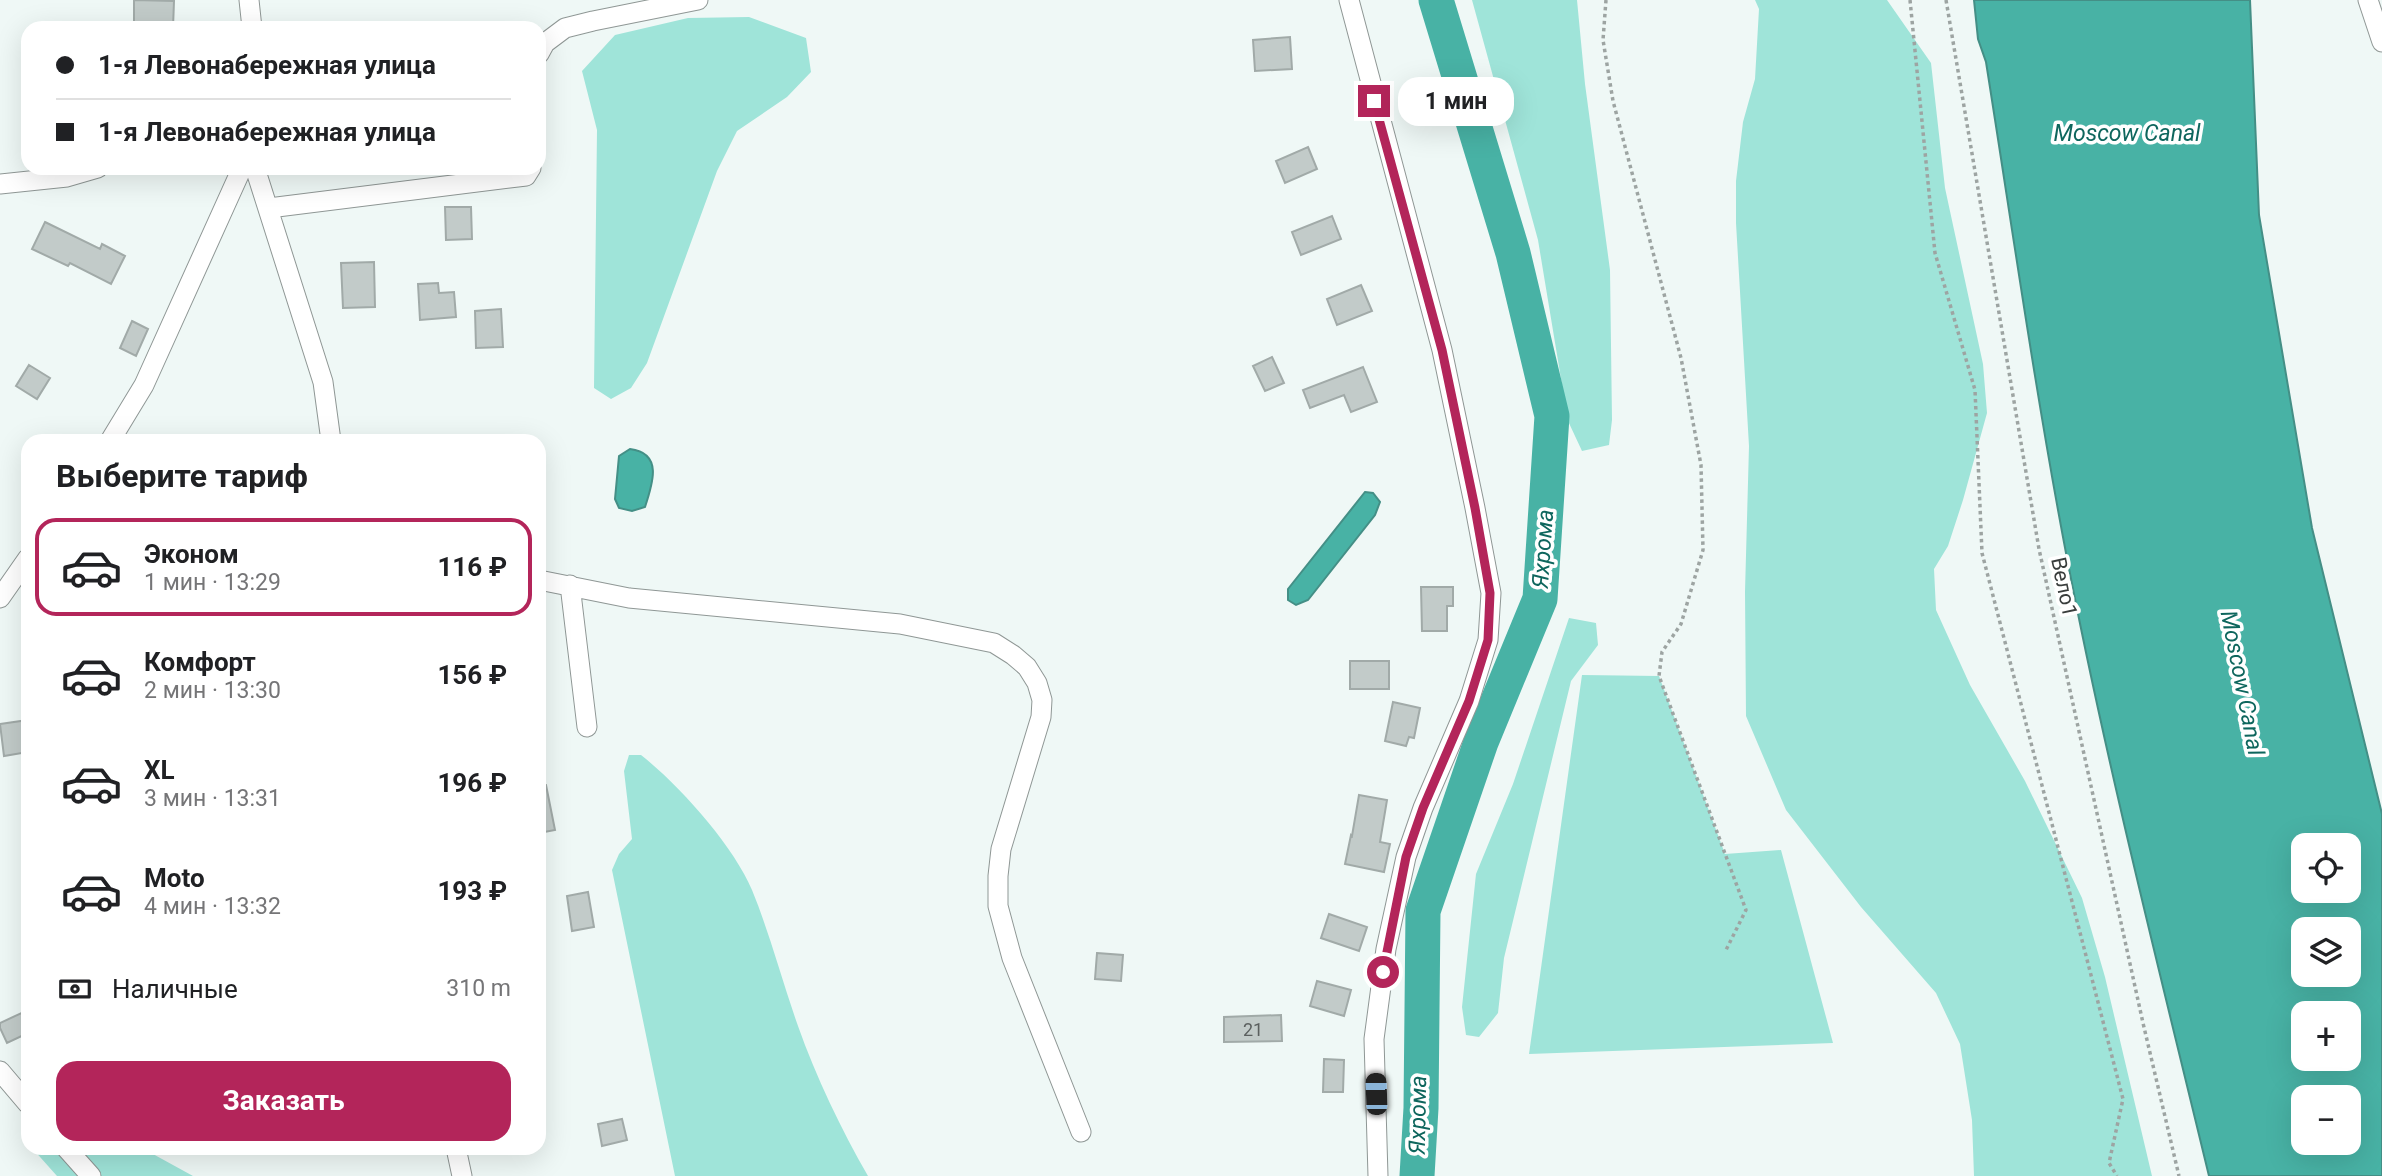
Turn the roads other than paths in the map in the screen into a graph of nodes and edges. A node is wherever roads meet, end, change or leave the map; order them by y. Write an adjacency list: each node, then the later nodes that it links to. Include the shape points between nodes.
1 (249, 0): 5 (street)
2 (698, 0): 7 (street, via 593,21 565,29)
3 (1349, 0): 28 (street, via 1442,350 1490,593 1488,640 1469,701 1406,857 1386,949 1374,1039)
4 (2368, 0): 6 (street)
5 (251, 21)
6 (2380, 33)
7 (546, 42)
8 (74, 175): 12 (street)
9 (239, 175): 14 (street, via 144,386)
10 (258, 175): 13 (street)
11 (527, 175): 13 (street)
12 (0, 184)
13 (269, 208): 15 (street, via 323,382)
14 (114, 434)
15 (330, 434)
16 (21, 568): 19 (street)
17 (546, 581): 18 (street)
18 (570, 585): 20 (street); 23 (street, via 629,598 900,624 994,643 1027,667 1042,700 1041,717 1001,849 998,906 1013,958)
19 (0, 598)
20 (587, 727)
21 (0, 1071): 22 (street)
22 (21, 1096)
23 (1081, 1132)
24 (72, 1155): 26 (street)
25 (458, 1155): 27 (street)
26 (91, 1176)
27 (462, 1176)
28 (1378, 1176)

